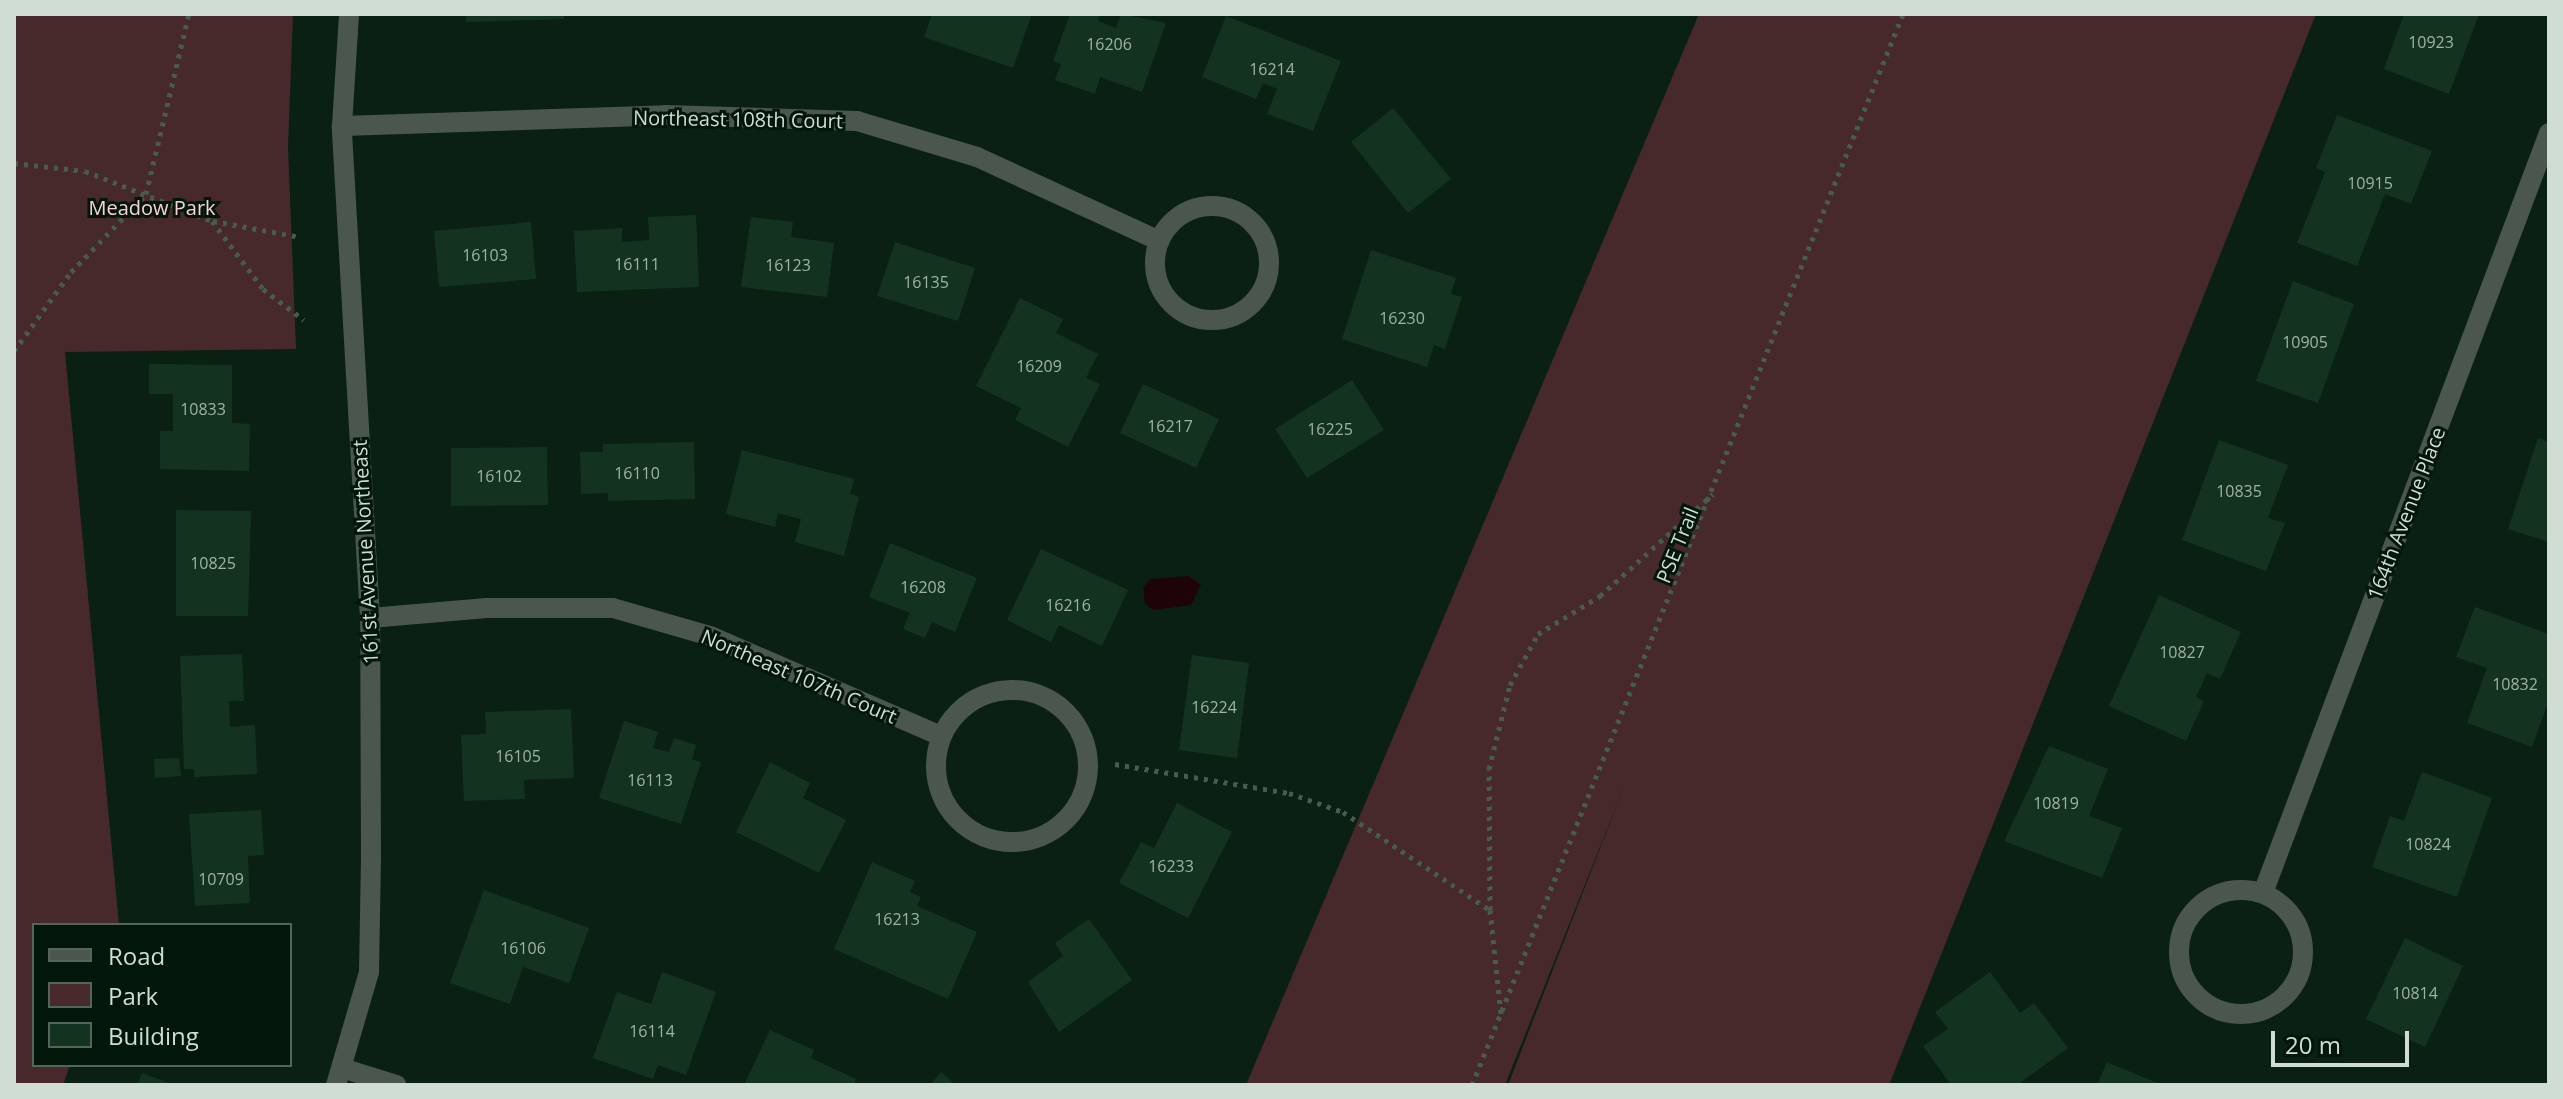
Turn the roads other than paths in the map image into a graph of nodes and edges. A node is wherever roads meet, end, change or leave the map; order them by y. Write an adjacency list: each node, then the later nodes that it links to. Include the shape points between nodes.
1 (349, 14): 2 (street, 161st Avenue Northeast)
2 (342, 126): 4 (street, Northeast 108th Court, via 666,115 857,121 977,157); 5 (street, 161st Avenue Northeast)
3 (2549, 133): 7 (street, 164th Avenue Place)
4 (1160, 241): 4 (street, via 1157,279 1180,311 1219,320 1253,303 1265,286 1267,247 1258,229 1234,212 1205,206 1187,212)
5 (370, 618): 6 (street, Northeast 107th Court, via 487,608 613,608 710,636); 8 (street, 161st Avenue Northeast, via 369,972)
6 (941, 736): 6 (street, via 935,761 948,809 988,839 1038,838 1060,826 1087,784 1082,735 1047,698 998,691 974,699)
7 (2263, 893): 7 (street, via 2244,889 2206,899 2182,929 2180,968 2188,986 2219,1010 2258,1012 2276,1004 2300,974 2302,935 2280,903)
8 (339, 1076): 9 (street)
9 (396, 1085)

